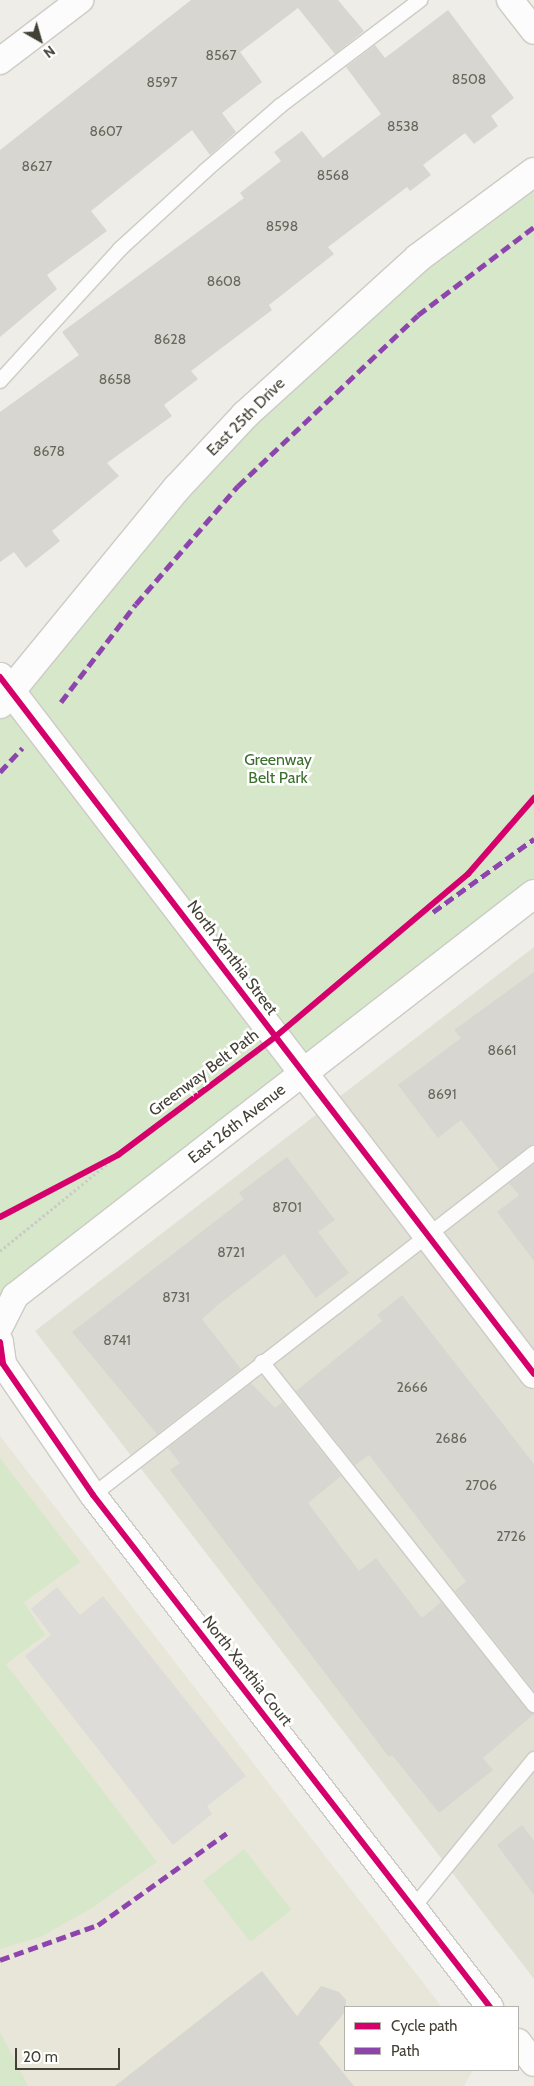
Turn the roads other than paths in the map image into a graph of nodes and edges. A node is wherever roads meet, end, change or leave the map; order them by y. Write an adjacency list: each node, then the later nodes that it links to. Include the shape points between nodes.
1 (80, 0): 5 (street)
2 (420, 0): 7 (lane, via 280,106 205,171 120,249)
3 (510, 0): 4 (street)
4 (534, 32)
5 (0, 61)
6 (534, 172): 8 (street, East 25th Drive, via 411,265 245,415 177,488)
7 (0, 381)
8 (4, 691): 10 (street, North Xanthia Street)
9 (534, 894): 10 (street, East 26th Avenue)
10 (303, 1073): 12 (street, North Xanthia Street); 13 (street, East 26th Avenue, via 15,1296)
11 (534, 1153): 12 (lane)
12 (428, 1236): 15 (lane); 16 (street, North Xanthia Street)
13 (0, 1326)
14 (0, 1342): 17 (street, North Xanthia Court, via 3,1364)
15 (262, 1362): 17 (lane); 18 (lane)
16 (534, 1374)
17 (93, 1495): 20 (street, North Xanthia Court)
18 (534, 1706)
19 (534, 1759): 20 (lane)
20 (414, 1908): 21 (street, North Xanthia Court)
21 (489, 2006)
22 (519, 2043): 23 (street)
23 (534, 2063)

